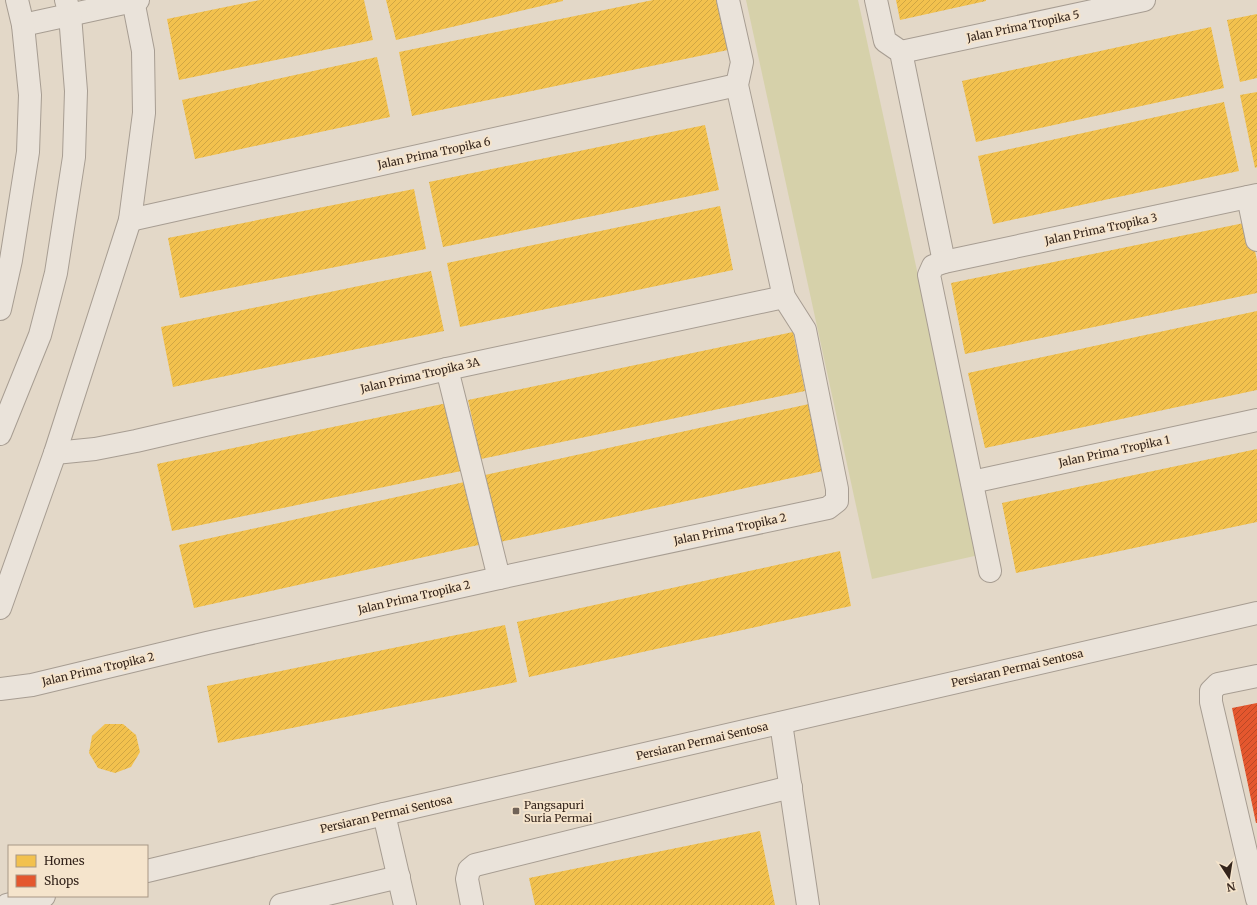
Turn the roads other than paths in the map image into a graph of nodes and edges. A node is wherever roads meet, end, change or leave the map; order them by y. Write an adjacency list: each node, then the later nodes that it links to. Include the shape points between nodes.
1 (17, 0): 7 (street)
2 (135, 0): 6 (street); 11 (street, via 143,51 144,113)
3 (728, 0): 9 (street, via 742,62)
4 (876, 0): 8 (street, via 885,41)
5 (1144, 0): 8 (street, Jalan Prima Tropika 5)
6 (68, 8): 7 (street); 18 (street, via 76,91 74,157 56,273 40,335)
7 (23, 25): 15 (street, via 30,95 28,152 11,260)
8 (901, 52): 13 (street)
9 (738, 85): 11 (street, Jalan Prima Tropika 6); 14 (street)
10 (1252, 196): 12 (street); 13 (street, Jalan Prima Tropika 3)
11 (130, 220): 19 (street)
12 (1257, 240)
13 (944, 262): 20 (street, via 933,266 928,275)
14 (784, 297): 16 (street, Jalan Prima Tropika 3A); 22 (street, Jalan Prima Tropika 2, via 805,330 837,489 837,501 828,508)
15 (0, 309)
16 (448, 369): 19 (street, Jalan Prima Tropika 3A, via 136,441); 22 (street)
17 (1257, 420): 20 (street, Jalan Prima Tropika 1)
18 (0, 434)
19 (55, 453): 23 (street)
20 (972, 482): 21 (street)
21 (990, 571)
22 (499, 578): 26 (street, Jalan Prima Tropika 2, via 32,685)
23 (0, 608)
24 (1257, 613): 27 (street, Persiaran Permai Sentosa)
25 (1257, 676): 33 (street, via 1218,684 1211,691 1211,702)
26 (0, 689)
27 (781, 723): 28 (street); 29 (street, Persiaran Permai Sentosa)
28 (791, 787): 37 (street, via 475,865 468,870 467,879); 38 (street)
29 (384, 814): 30 (street, Persiaran Permai Sentosa); 31 (street)
30 (148, 871)
31 (399, 877): 35 (street); 36 (street)
32 (40, 897): 34 (street)
33 (1257, 899)
34 (7, 905)
35 (281, 905)
36 (405, 905)
37 (472, 905)
38 (808, 905)

